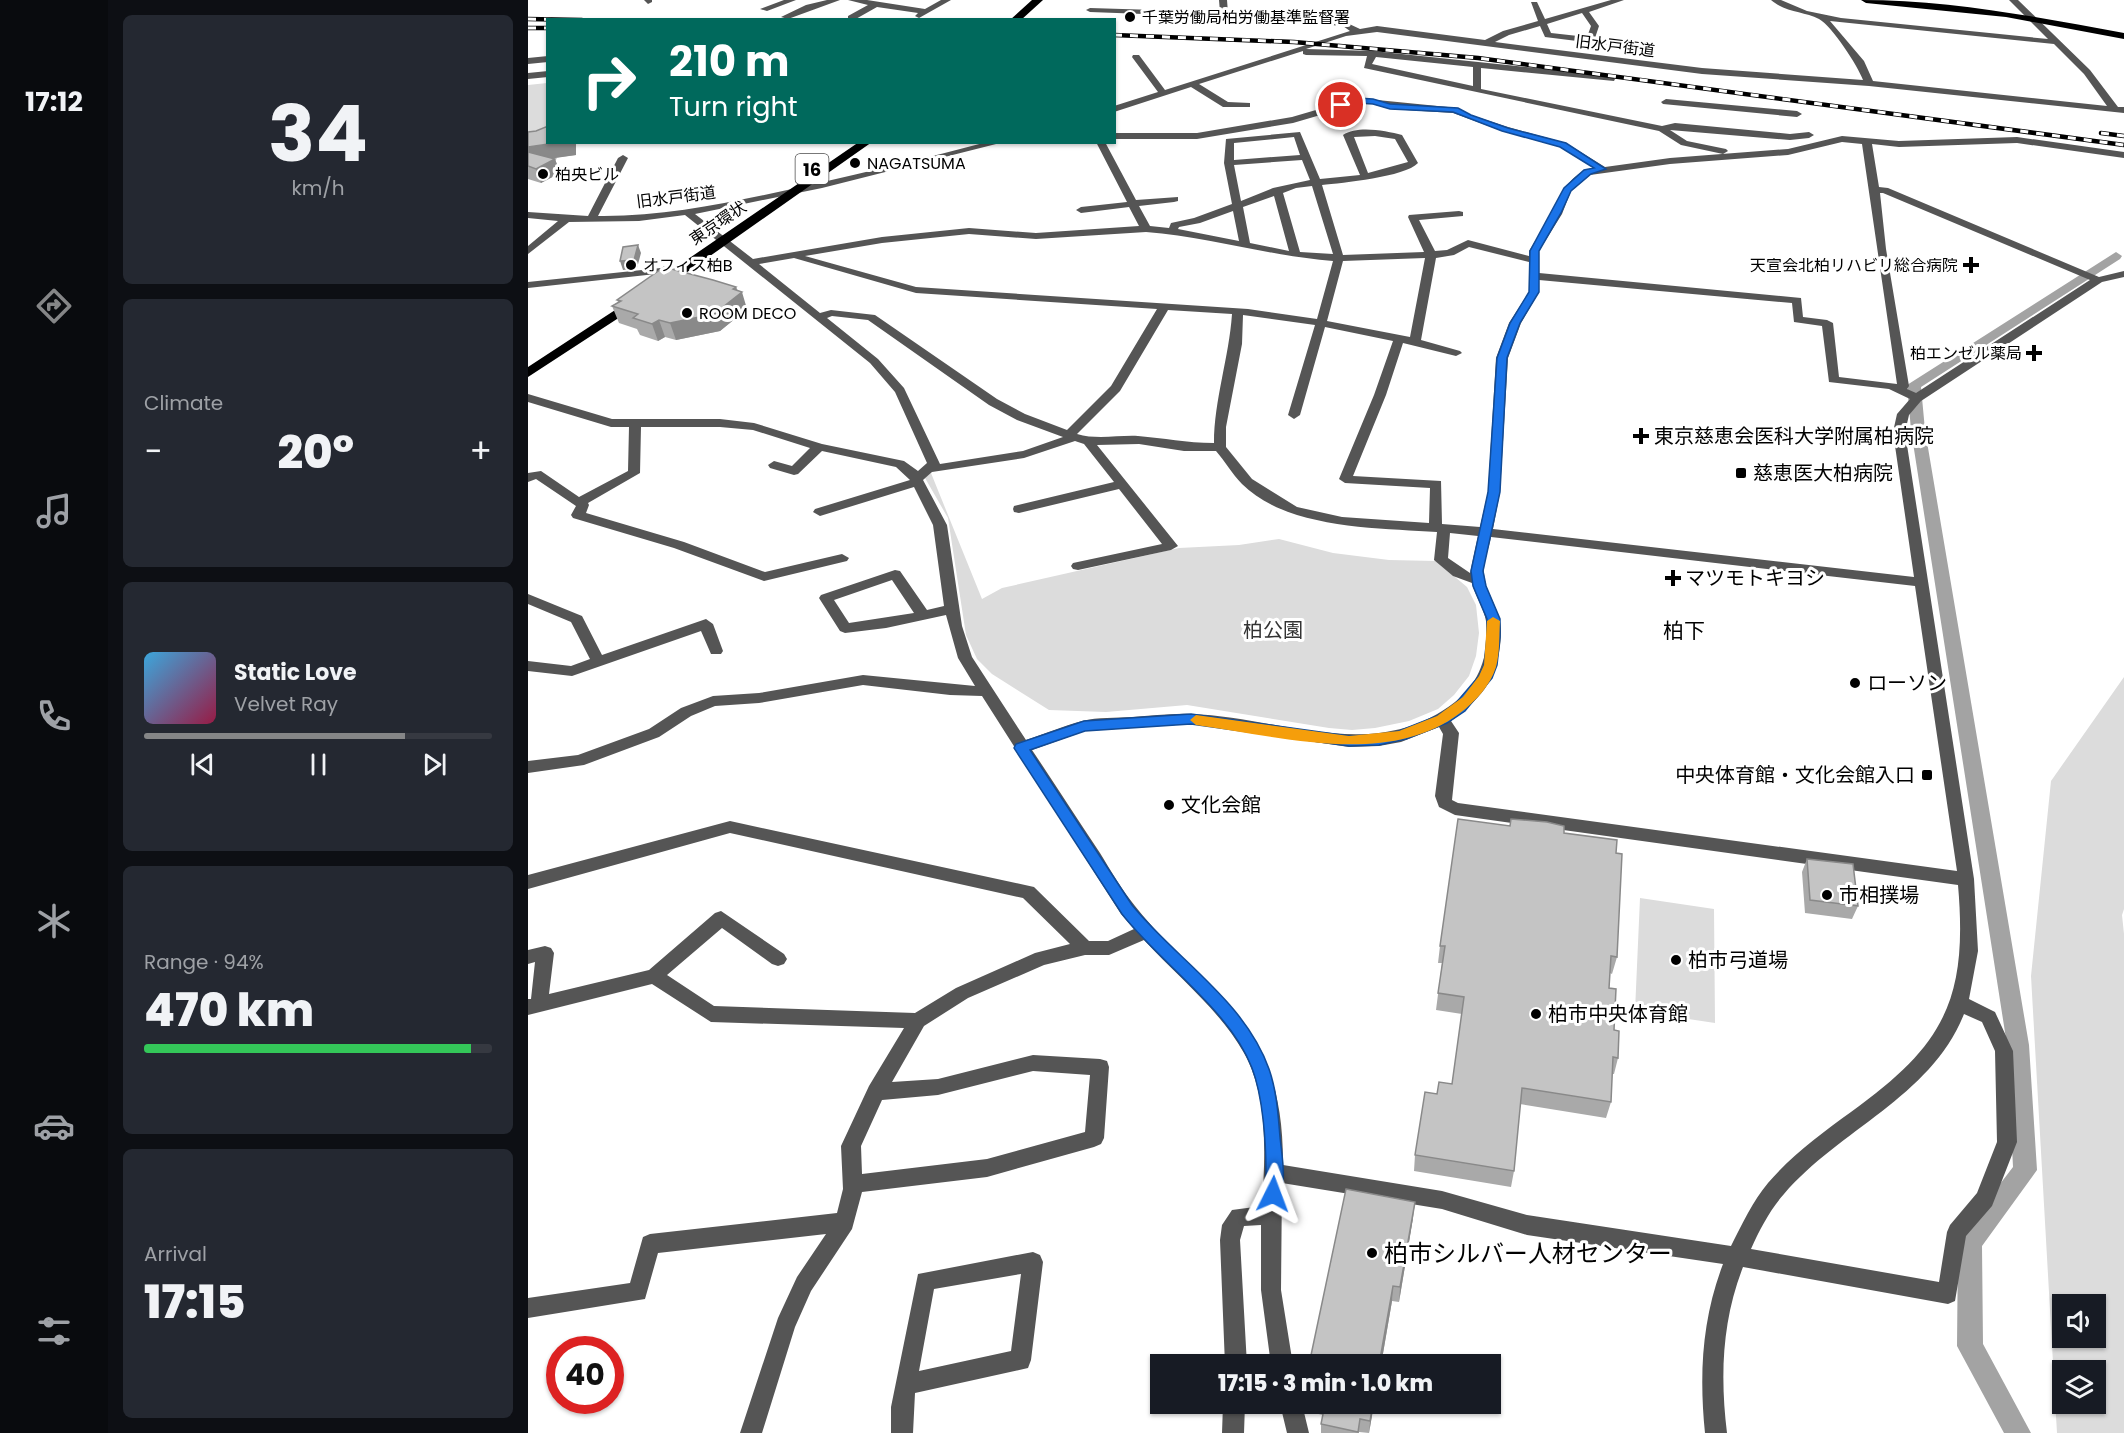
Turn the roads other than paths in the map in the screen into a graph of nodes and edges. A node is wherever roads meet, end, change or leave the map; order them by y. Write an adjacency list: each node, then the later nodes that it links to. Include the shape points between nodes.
1 (792, 0): 14 (street)
2 (836, 0): 19 (street)
3 (852, 0): 12 (street)
4 (947, 0): 17 (street)
5 (1024, 0): 22 (highway)
6 (1038, 0): 23 (highway)
7 (1222, 0): 18 (street)
8 (1620, 0): 16 (street)
9 (1775, 0): 24 (street)
10 (1866, 0): 25 (highway)
11 (2013, 0): 25 (street)
12 (876, 4): 17 (street); 20 (street)
13 (1534, 4): 26 (street)
14 (764, 9)
15 (1090, 10): 18 (street)
16 (1584, 10): 26 (street); 28 (street, via 1595,26)
17 (925, 12): 21 (street)
18 (1224, 15): 32 (street, via 1345,24 1363,34)
19 (785, 17)
20 (851, 18)
21 (916, 18)
22 (1003, 18)
23 (1017, 18)
24 (1826, 18): 29 (street); 43 (street, via 1861,63)
25 (2031, 18): 27 (highway); 29 (street)
26 (1543, 23): 28 (street, via 1548,35); 30 (street, via 1499,35)
27 (2124, 36)
28 (1591, 40): 31 (street); 35 (street)
29 (2055, 42): 50 (street, via 2087,72)
30 (1486, 44): 32 (street, 旧水戸街道); 40 (street, 旧水戸街道, via 1386,29 1354,32)
31 (1640, 46)
32 (1507, 47): 35 (street, 旧水戸街道)
33 (1373, 54): 38 (street); 40 (street, via 1304,53 1243,74); 45 (street, via 1367,66)
34 (1136, 57): 46 (street)
35 (1584, 57): 43 (street, 旧水戸街道, via 1702,71)
36 (546, 59): 37 (street)
37 (528, 61)
38 (1477, 64): 42 (street); 45 (street)
39 (546, 74): 41 (street)
40 (1226, 74): 44 (street, 旧水戸街道)
41 (528, 76)
42 (1611, 79)
43 (1869, 83): 50 (street, 旧水戸街道)
44 (1193, 84): 46 (street, 旧水戸街道); 48 (street, via 1226,105)
45 (1477, 90): 52 (street)
46 (1163, 93): 49 (street, 旧水戸街道)
47 (1666, 102): 53 (street, via 1797,112 1800,125)
48 (1247, 105)
49 (1116, 108)
50 (2114, 108): 51 (street, 旧水戸街道)
51 (2124, 110)
52 (1662, 129): 53 (street, via 1675,126 1790,137); 61 (street, via 1690,145)
53 (1809, 135): 60 (street)
54 (1116, 136): 66 (street, via 1197,136 1293,120 1357,101 1373,101 1390,106 1455,110 1563,145)
55 (1866, 140): 60 (street, via 1842,139); 62 (street, via 1899,144 2018,140); 71 (street)
56 (847, 144): 72 (highway, 東京環状 / 16)
57 (864, 144): 69 (highway, 東京環状 / 16)
58 (992, 144): 69 (street, 旧水戸街道)
59 (1101, 144): 74 (street)
60 (1820, 145): 61 (street)
61 (1750, 156): 66 (street)
62 (2124, 156)
63 (1306, 157): 65 (street); 65 (street, via 1297,134 1280,135 1229,141); 68 (street)
64 (623, 158): 81 (street)
65 (1229, 164): 75 (street)
66 (1602, 169): 91 (street, via 1587,172 1567,190 1534,251)
67 (1365, 176): 67 (street, via 1412,165 1400,137 1375,133 1348,135); 68 (street)
68 (1316, 183): 70 (street); 90 (street)
69 (799, 190): 72 (street, 旧水戸街道); 84 (highway, 東京環状 / 16)
70 (1276, 190): 75 (street); 87 (street)
71 (1875, 190): 96 (street, via 1884,190); 108 (street, via 1903,386)
72 (773, 196): 77 (street, 旧水戸街道); 84 (highway, 東京環状 / 16)
73 (1174, 199): 74 (street)
74 (1132, 202): 76 (street); 82 (street)
75 (1239, 205): 83 (street, via 1196,222 1175,225); 85 (street)
76 (1081, 210)
77 (688, 213): 81 (street, 旧水戸街道); 84 (street)
78 (1459, 214): 88 (street, via 1413,216)
79 (528, 215): 80 (street, 旧水戸街道)
80 (566, 219): 81 (street, 旧水戸街道); 86 (street)
81 (591, 220)
82 (1146, 229): 83 (street); 89 (street, via 1036,236 969,231 882,240)
83 (1172, 231): 85 (street)
84 (718, 238): 92 (street); 93 (highway, 東京環状 / 16); 98 (highway, 東京環状 / 16)
85 (1245, 245): 87 (street)
86 (528, 251)
87 (1296, 255): 90 (street)
88 (1431, 255): 90 (street); 91 (street, via 1450,254 1467,243); 104 (street)
89 (794, 256): 92 (street); 99 (street, via 916,290)
90 (1339, 258): 102 (street)
91 (1533, 260): 95 (street)
92 (750, 264): 101 (street)
93 (661, 272): 97 (street); 98 (highway, 東京環状 / 16)
94 (2124, 274): 96 (street)
95 (1534, 276): 108 (street, via 1797,300 1798,320 1827,323 1833,380); 126 (street, via 1534,292 1515,323 1502,358 1494,492)
96 (2098, 280): 110 (street)
97 (528, 285)
98 (643, 290): 106 (highway, 東京環状 / 16); 107 (highway, 東京環状 / 16)
99 (1165, 306): 100 (street); 113 (street, via 1116,388)
100 (1238, 312): 102 (street); 116 (street)
101 (818, 317): 113 (street, via 831,313 871,317 993,402); 117 (street, via 893,381)
102 (1321, 323): 103 (street); 111 (street)
103 (1398, 339): 104 (street); 125 (street, via 1345,479 1436,484)
104 (1415, 342): 105 (street)
105 (1456, 352)
106 (528, 361)
107 (528, 373)
108 (1898, 389): 110 (street)
109 (528, 398): 112 (street, via 610,423)
110 (1917, 398): 130 (street, via 1907,406 1899,425)
111 (1294, 415)
112 (635, 424): 115 (street, via 720,423 754,427); 122 (street, via 634,473)
113 (1071, 436): 114 (street); 117 (street, via 1037,450 936,469)
114 (1088, 441): 116 (street, via 1139,440 1184,447); 121 (street)
115 (819, 447): 118 (street, via 794,471); 120 (street, via 900,464)
116 (1220, 447): 125 (street, via 1246,482 1293,510 1342,521)
117 (934, 464): 120 (street)
118 (774, 465)
119 (528, 478): 122 (street, via 537,474)
120 (917, 479): 124 (street); 132 (street, via 939,522)
121 (1123, 484): 123 (street); 128 (street, via 1171,546)
122 (579, 502): 127 (street, via 583,505 578,515 679,545 764,577)
123 (1018, 509)
124 (820, 512)
125 (1439, 528): 126 (street); 129 (street, via 1441,560 1458,573)
126 (1486, 532): 129 (street); 130 (street)
127 (842, 558)
128 (1078, 566)
129 (1478, 580): 138 (street, via 1493,619 1490,665 1468,700)
130 (1921, 582): 141 (street)
131 (528, 599): 135 (street, via 577,620)
132 (952, 609): 133 (street); 137 (street, via 961,650)
133 (924, 616): 133 (street, via 880,626 845,628 826,598 895,574)
134 (716, 651): 135 (street, via 706,624)
135 (598, 662): 136 (street, via 572,671)
136 (528, 666)
137 (984, 691): 139 (street); 140 (street, via 863,680 759,698 713,701 654,733 579,761)
138 (1442, 720): 139 (street, via 1401,736 1363,741 1191,719 1084,726); 141 (street, via 1450,733 1443,796 1445,803 1455,809)
139 (1021, 748): 143 (street)
140 (528, 767)
141 (1966, 879): 148 (street, via 1971,946)
142 (528, 882): 144 (street, via 730,827 1028,892)
143 (1145, 932): 144 (street, via 1109,948); 152 (street, via 1209,994 1251,1049 1268,1095)
144 (1085, 948): 150 (street, via 1041,958 962,993)
145 (528, 957): 149 (street, via 545,953)
146 (778, 959): 147 (street, via 721,918)
147 (654, 976): 149 (street); 150 (street, via 711,1014)
148 (1959, 1003): 152 (street, via 1989,1017 2004,1051 2007,1142 1985,1199 1957,1232 1948,1294 1775,1262 1527,1225 1442,1200); 166 (street, via 1937,1047 1913,1074 1781,1183 1739,1249 1716,1312 1712,1343)
149 (534, 1005)
150 (918, 1021): 151 (street)
151 (876, 1092): 153 (street, via 851,1146); 153 (street, via 938,1087 1033,1063 1100,1067 1094,1138 987,1168)
152 (1275, 1173): 154 (street)
153 (852, 1184): 155 (street)
154 (1271, 1215): 157 (street, via 1239,1217 1232,1225); 158 (street)
155 (845, 1222): 156 (street, via 650,1244 638,1292); 162 (street, via 804,1284 789,1315)
156 (528, 1308)
157 (1235, 1354)
158 (1280, 1354)
159 (907, 1384): 159 (street, via 925,1281 1033,1262 1020,1360); 163 (street)
160 (1234, 1414): 164 (street)
161 (1293, 1414): 165 (street)
162 (751, 1433)
163 (902, 1433)
164 (1233, 1433)
165 (1298, 1433)
166 (1716, 1433)

